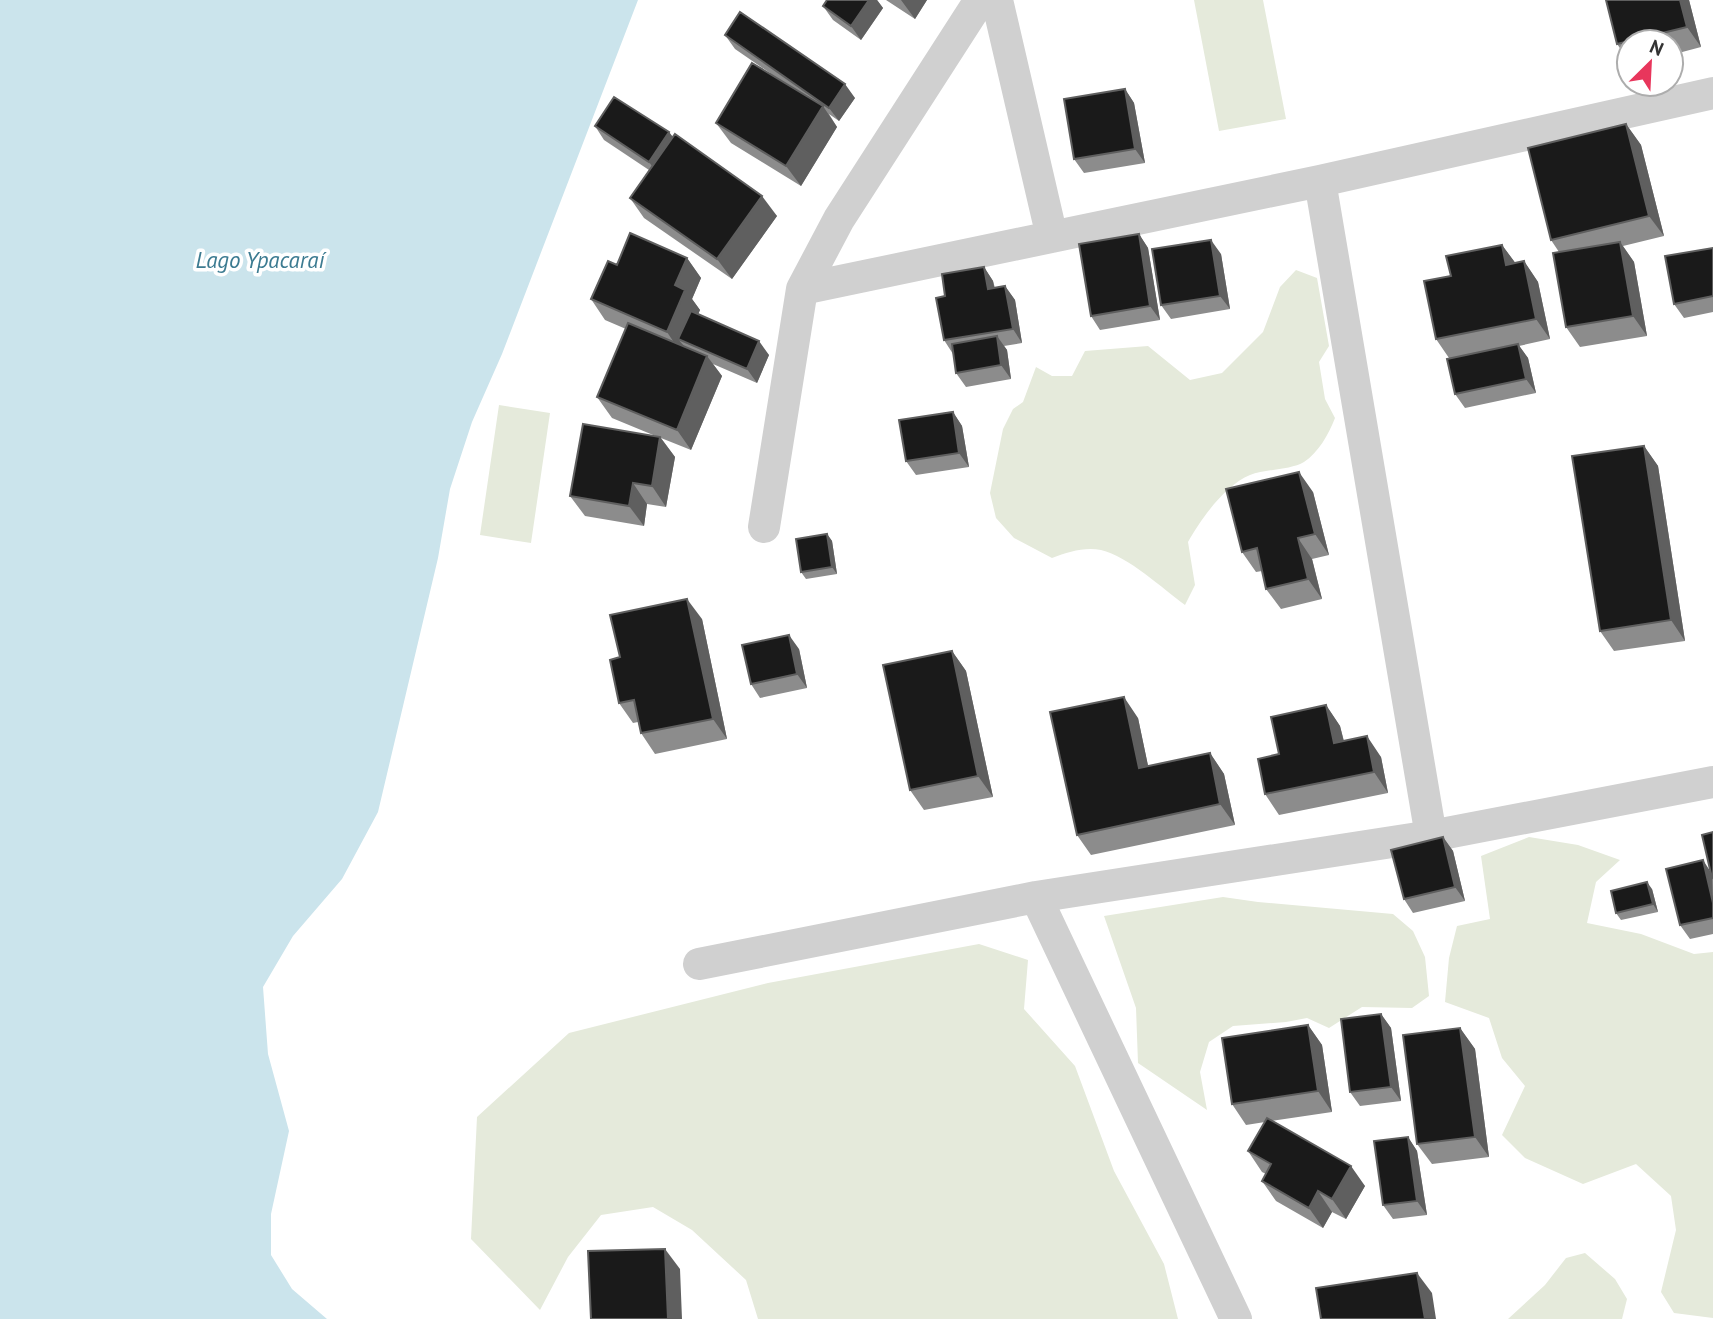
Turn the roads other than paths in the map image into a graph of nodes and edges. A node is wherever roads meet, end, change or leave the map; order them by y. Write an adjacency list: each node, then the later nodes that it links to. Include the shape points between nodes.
1 (979, 0): 6 (street, via 839,219)
2 (998, 0): 5 (street)
3 (1713, 93): 4 (street)
4 (1320, 181): 5 (street); 9 (street)
5 (1052, 237): 6 (street)
6 (802, 289): 7 (street)
7 (764, 527)
8 (1713, 782): 9 (street)
9 (1431, 836): 10 (street)
10 (1036, 897): 11 (street); 12 (street)
11 (699, 964)
12 (1236, 1319)

